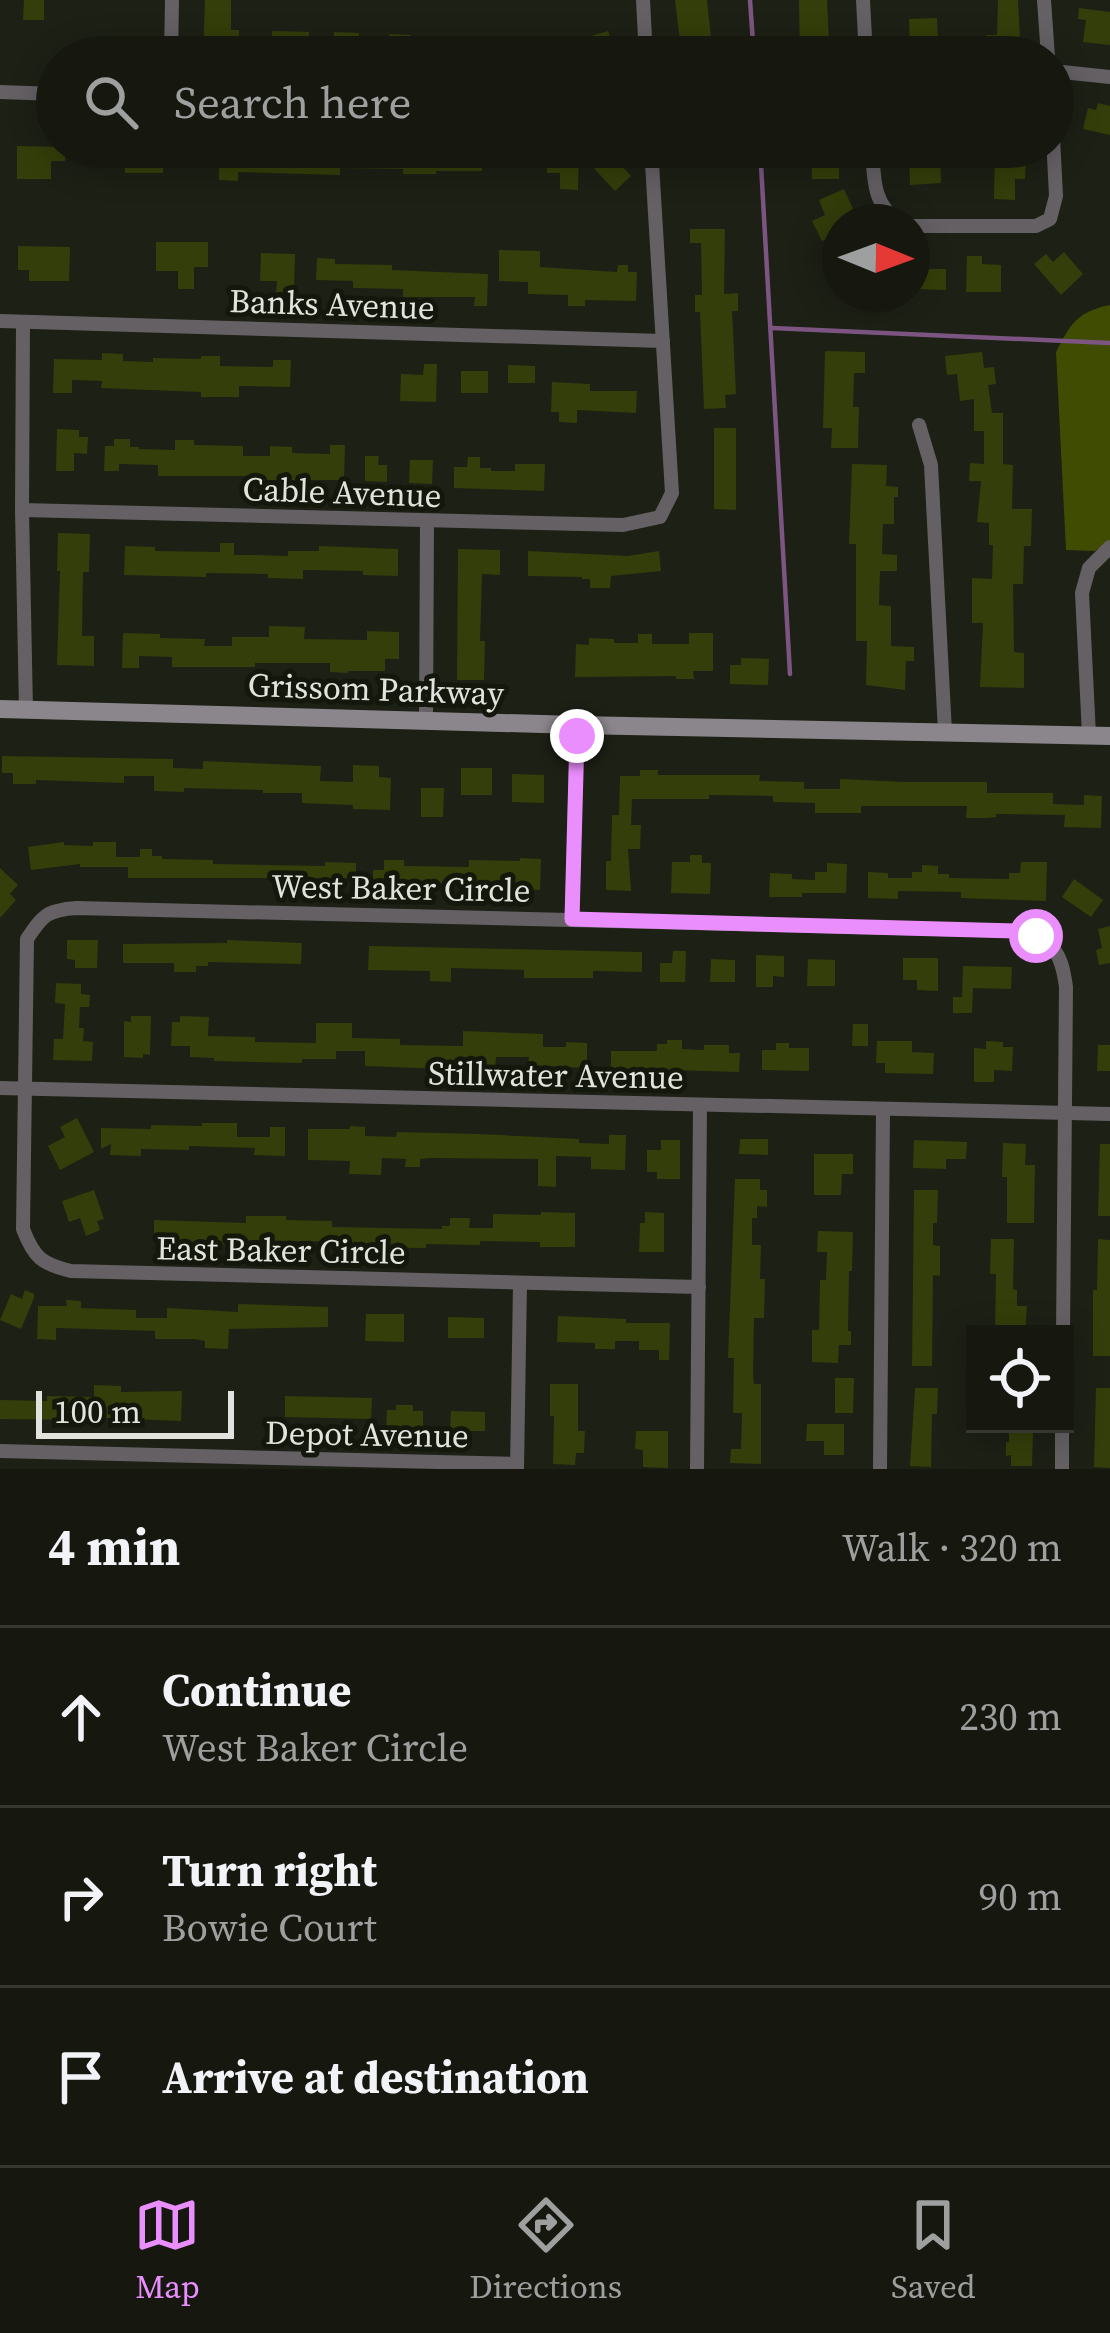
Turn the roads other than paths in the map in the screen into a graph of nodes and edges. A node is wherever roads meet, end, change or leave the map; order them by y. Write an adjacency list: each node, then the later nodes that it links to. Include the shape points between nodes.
1 (172, 0): 5 (street)
2 (643, 0): 6 (street)
3 (862, 0): 7 (street)
4 (1044, 0): 8 (street)
5 (172, 36)
6 (645, 36)
7 (865, 36)
8 (1047, 36)
9 (1074, 73): 10 (street)
10 (1110, 77)
11 (0, 92): 12 (street)
12 (36, 93)
13 (652, 168): 20 (street)
14 (874, 168): 16 (street)
15 (1055, 168): 17 (street, via 1050,219 1036,226)
16 (881, 204)
17 (930, 226)
18 (0, 321): 19 (street, Banks Avenue)
19 (23, 322): 20 (street, Banks Avenue); 22 (street)
20 (663, 341): 23 (street, Cable Avenue, via 671,493 660,517 623,524)
21 (920, 425): 29 (street, via 931,465)
22 (22, 510): 23 (street, Cable Avenue); 26 (street)
23 (427, 522): 27 (street)
24 (1110, 547): 30 (street, via 1089,568 1082,593)
25 (0, 709): 26 (main road, Grissom Parkway)
26 (26, 710): 27 (main road, Grissom Parkway)
27 (426, 719): 28 (main road, Grissom Parkway)
28 (577, 725): 29 (main road, Grissom Parkway); 32 (street)
29 (945, 732): 30 (main road, Grissom Parkway)
30 (1089, 735): 31 (main road, Grissom Parkway)
31 (1110, 736)
32 (572, 919): 34 (street, West Baker Circle, via 56,910 27,939); 37 (street, West Baker Circle, via 1036,936 1063,964)
33 (0, 1088): 34 (street, Stillwater Avenue)
34 (25, 1089): 35 (street, Stillwater Avenue); 39 (street, East Baker Circle, via 23,1229 47,1265)
35 (700, 1106): 36 (street, Stillwater Avenue); 40 (street)
36 (883, 1110): 37 (street, Stillwater Avenue); 47 (street)
37 (1066, 1113): 38 (street, Stillwater Avenue); 41 (street, West Baker Circle)
38 (1110, 1114)
39 (520, 1283): 40 (street, East Baker Circle); 45 (street)
40 (699, 1286): 46 (street)
41 (1063, 1325)
42 (1062, 1433): 48 (street)
43 (0, 1451): 44 (street, Depot Avenue)
44 (336, 1465): 45 (street, Depot Avenue)
45 (517, 1466)
46 (697, 1469)
47 (880, 1469)
48 (1062, 1469)

